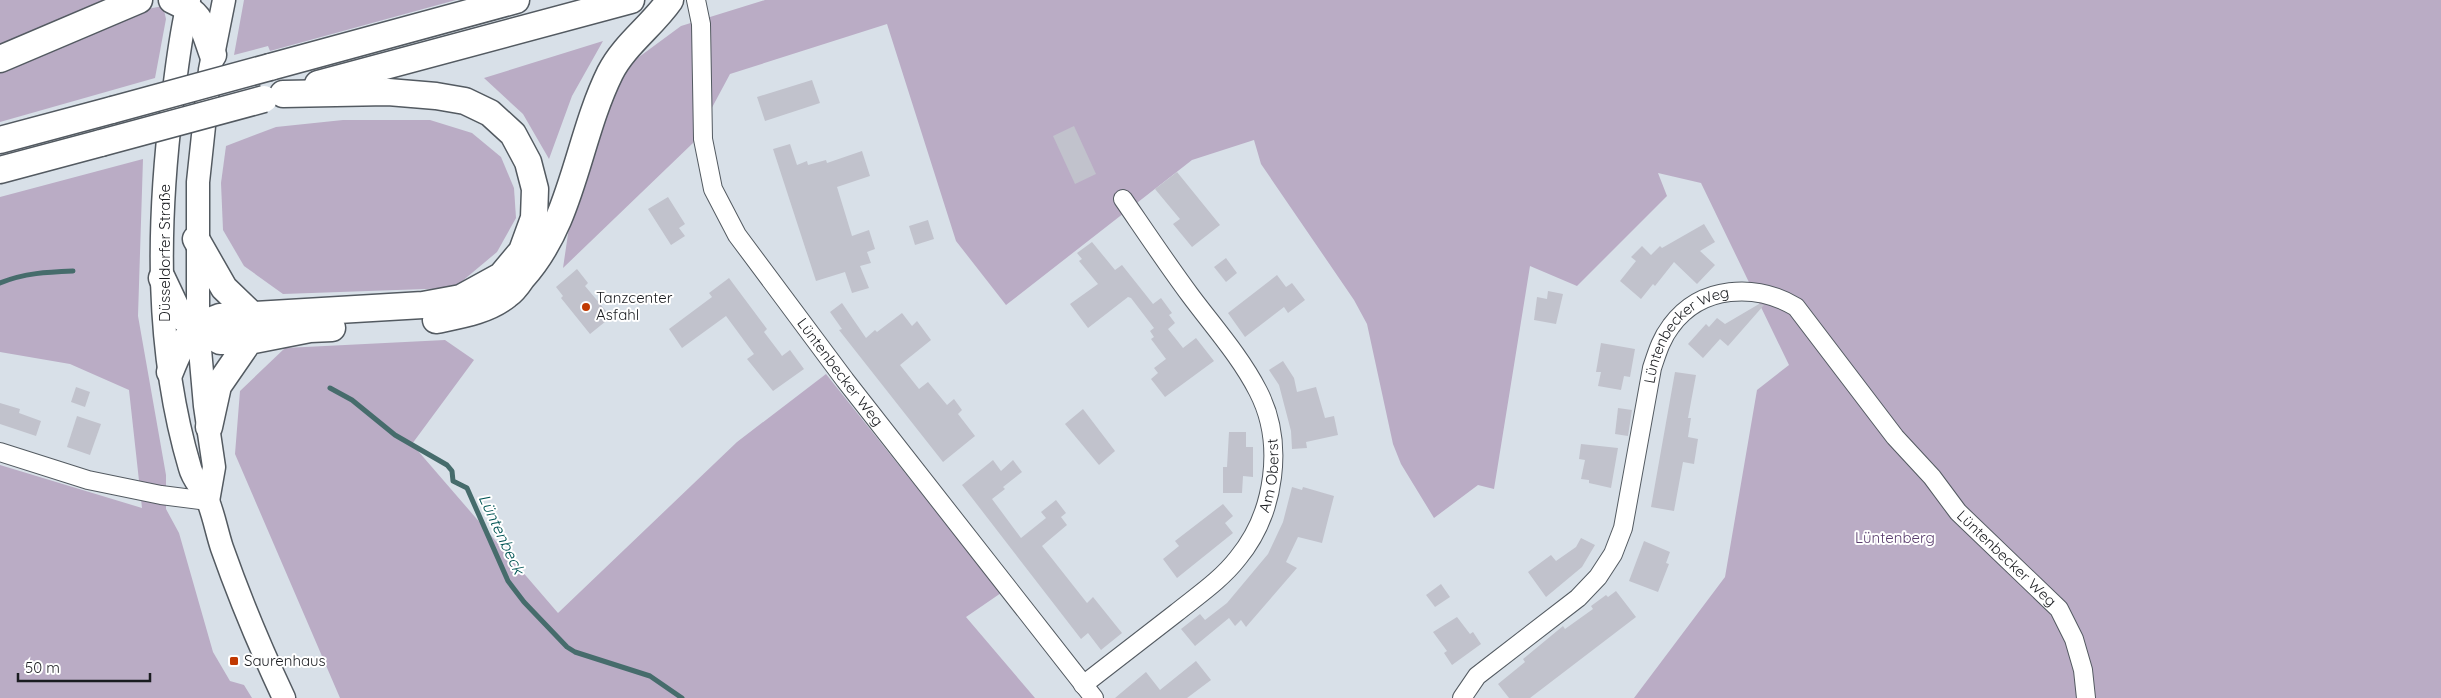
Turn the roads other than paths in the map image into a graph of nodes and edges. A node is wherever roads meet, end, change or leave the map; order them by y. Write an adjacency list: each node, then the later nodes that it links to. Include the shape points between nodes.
1 (139, 0): 9 (highway)
2 (224, 0): 8 (main road, Düsseldorfer Straße)
3 (516, 0): 11 (highway, bridge)
4 (631, 0): 10 (highway)
5 (670, 0): 18 (highway, via 610,71 554,232 531,268 507,295 474,312 428,322 310,329)
6 (696, 0): 23 (street, Lüntenbecker Weg, via 702,24 703,139 713,190 737,235 851,388)
7 (183, 2): 8 (highway, via 199,17); 15 (main road, Düsseldorfer Straße, via 165,182)
8 (212, 55): 14 (main road, Düsseldorfer Straße, via 203,126)
9 (0, 59)
10 (274, 96): 12 (highway, bridge); 16 (highway, via 388,92 466,101 490,113 513,134 528,162 535,189 534,218 522,251 501,276 461,298 423,305)
11 (0, 140)
12 (0, 170)
13 (1123, 198): 23 (street, Am Oberst, via 1189,294 1236,355 1258,392 1269,425 1274,462 1268,500 1254,536 1239,558)
14 (196, 239): 16 (highway, via 224,288); 17 (main road, Düsseldorfer Straße)
15 (162, 278): 17 (highway, via 180,316); 19 (main road, Düsseldorfer Straße)
16 (252, 315): 17 (highway, via 220,317)
17 (198, 327): 18 (highway, via 220,341); 19 (highway, via 183,340); 20 (main road, Düsseldorfer Straße)
18 (249, 341): 20 (highway, via 218,386)
19 (170, 372): 22 (main road, Düsseldorfer Straße, via 190,470)
20 (209, 427): 22 (main road, Düsseldorfer Straße, via 214,466)
21 (0, 452): 22 (street, via 88,480)
22 (208, 501): 24 (main road, Düsseldorfer Straße, via 241,597)
23 (1089, 692)
24 (284, 698)
25 (1462, 698): 26 (street, Lüntenbecker Weg, via 1477,676 1578,598 1598,577 1613,554 1625,520 1652,368 1671,325 1686,310 1708,298 1731,291 1747,291 1778,297 1796,307 1895,437 1932,477 1958,512 2059,608 2084,670)
26 (2086, 698)

